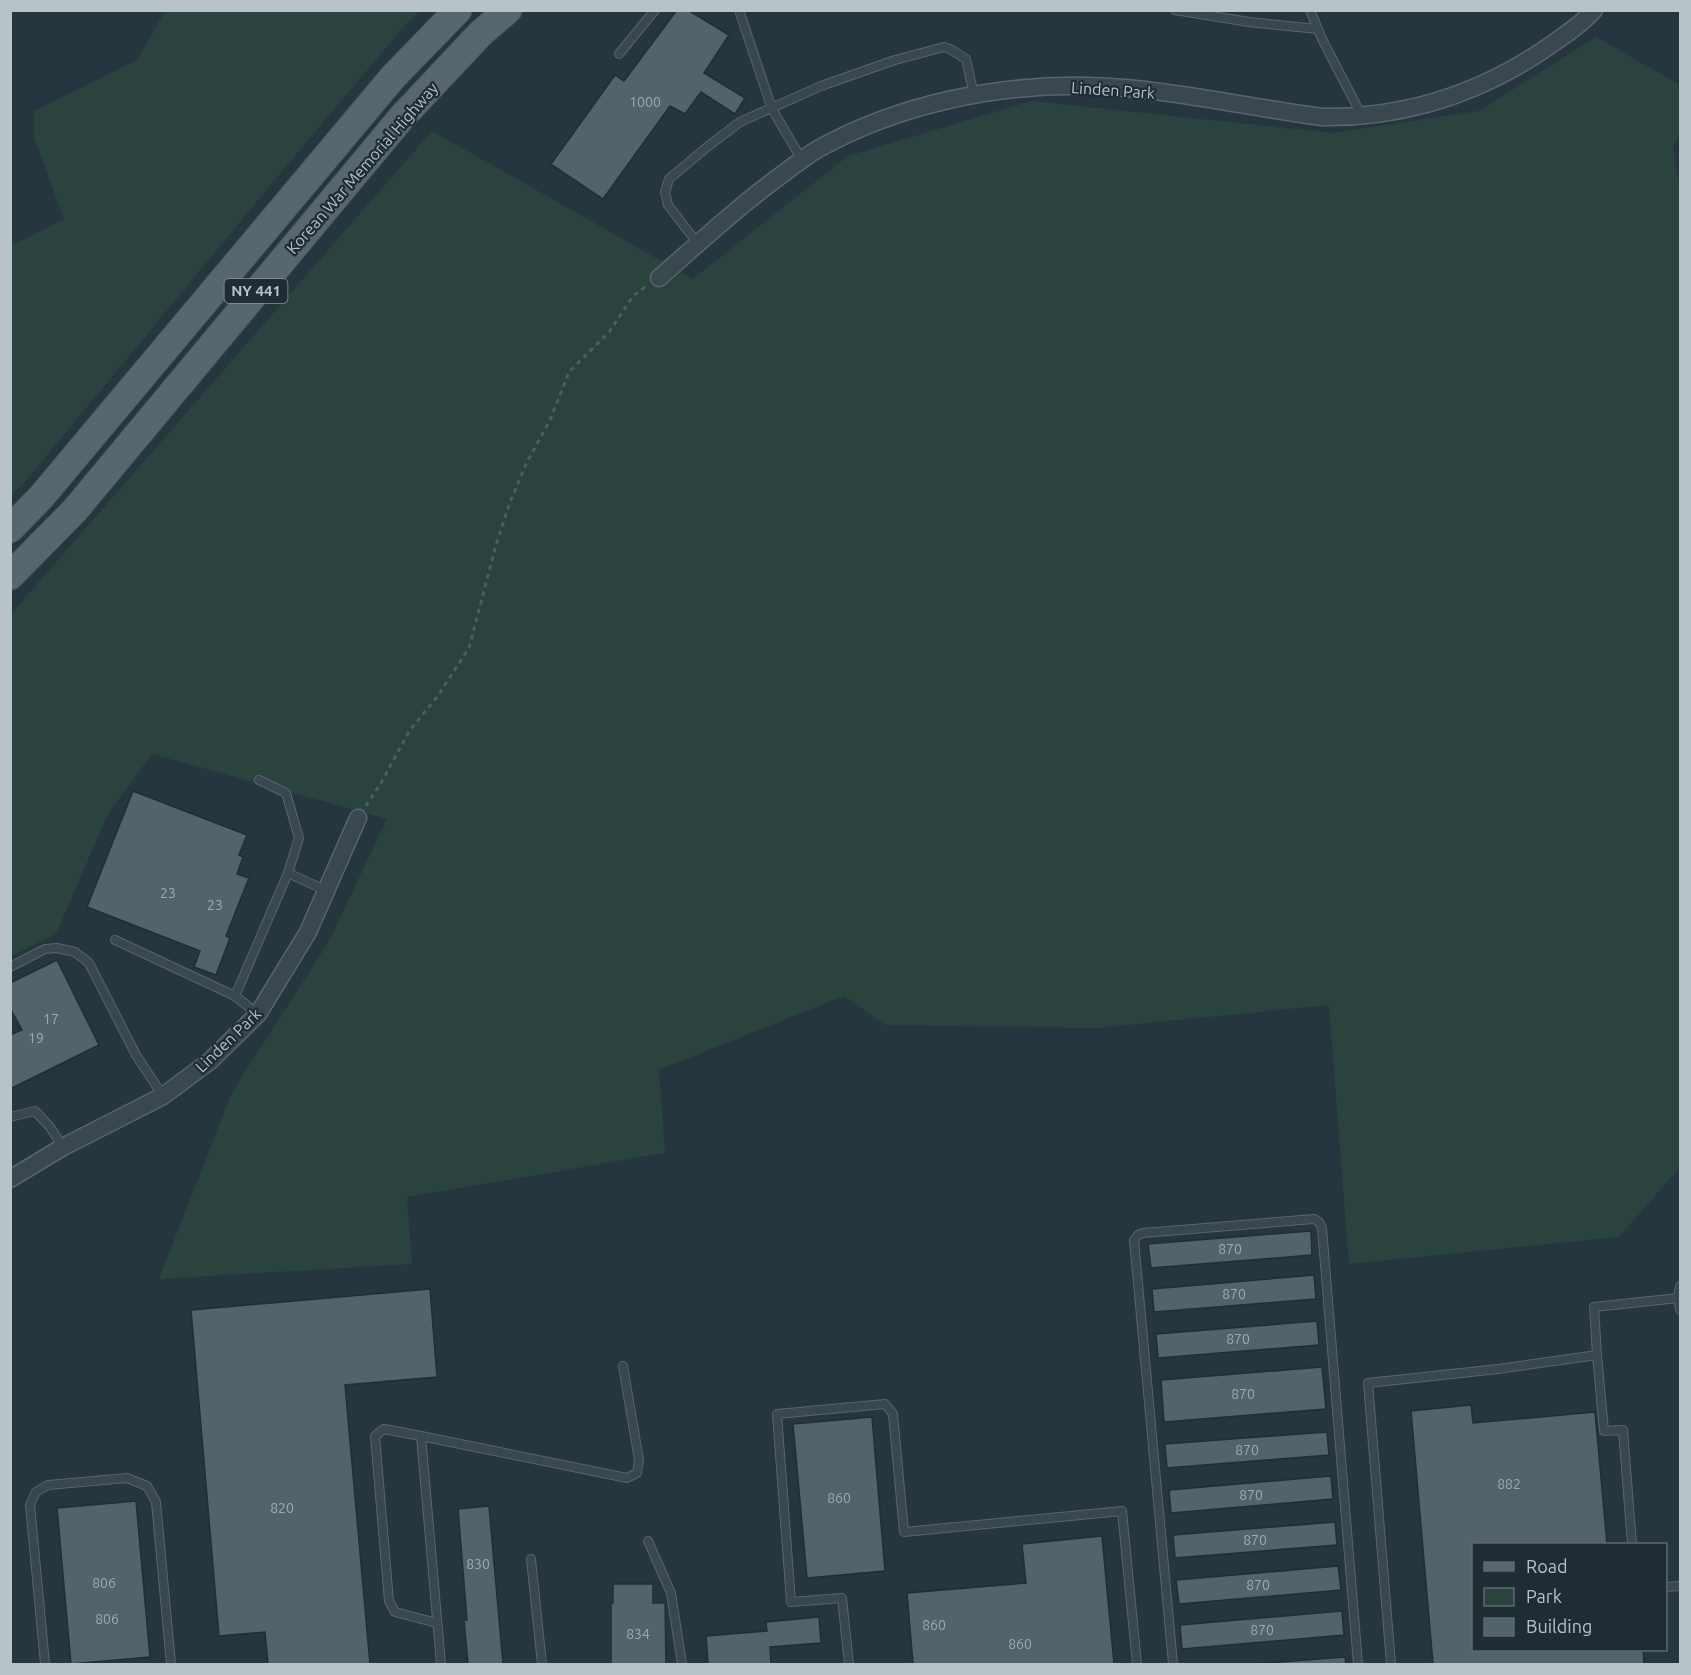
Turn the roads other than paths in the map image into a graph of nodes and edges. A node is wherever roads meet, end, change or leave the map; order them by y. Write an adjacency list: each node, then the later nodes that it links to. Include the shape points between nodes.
1 (507, 10): 17 (main road, Korean War Memorial Highway / NY 441, via 402,117 75,510)
2 (655, 10): 9 (lane)
3 (739, 10): 11 (lane)
4 (1174, 10): 8 (lane)
5 (1310, 10): 8 (lane)
6 (1594, 10): 12 (street, Linden Park, via 1586,20 1528,61 1476,88 1410,109)
7 (454, 14): 16 (main road, Korean War Memorial Highway / NY 441, via 393,77 42,496)
8 (1317, 29): 12 (lane)
9 (619, 54)
10 (974, 95): 11 (lane, via 966,59 944,47 821,86); 12 (street, Linden Park, via 1089,86 1135,89 1322,117); 13 (street, Linden Park, via 886,119)
11 (772, 109): 13 (lane); 14 (lane, via 740,122 669,179 665,192 668,205)
12 (1362, 116)
13 (802, 160): 14 (street, Linden Park)
14 (698, 244): 15 (street, Linden Park)
15 (659, 278)
16 (10, 529)
17 (10, 576)
18 (259, 780): 20 (lane, via 286,793 299,838)
19 (358, 818): 21 (street, Linden Park)
20 (288, 873): 21 (lane); 24 (lane)
21 (327, 891): 25 (street, Linden Park, via 308,932)
22 (115, 940): 24 (lane)
23 (10, 967): 26 (lane, via 57,948 75,952 89,963 136,1055)
24 (235, 996): 25 (lane)
25 (258, 1014): 26 (street, Linden Park, via 210,1061)
26 (163, 1096): 28 (street, Linden Park)
27 (10, 1117): 28 (lane, via 35,1111)
28 (63, 1147): 29 (street, Linden Park)
29 (10, 1179)
30 (1680, 1286): 31 (lane)
31 (1678, 1298): 32 (lane); 33 (lane, via 1594,1307)
32 (1680, 1310)
33 (1597, 1355): 37 (lane, via 1604,1431 1623,1430); 49 (lane, via 1368,1383)
34 (623, 1366): 35 (lane, via 639,1460 637,1473 627,1478)
35 (421, 1436): 39 (lane); 39 (lane, via 384,1429 375,1436 389,1601 395,1612)
36 (648, 1541): 44 (lane, via 671,1593)
37 (1632, 1543)
38 (531, 1559): 43 (lane)
39 (437, 1623): 42 (lane)
40 (45, 1665): 41 (lane, via 30,1505 36,1492 48,1485 127,1478 147,1486 156,1502)
41 (171, 1665)
42 (441, 1665)
43 (542, 1665)
44 (682, 1665)
45 (849, 1665): 46 (lane, via 842,1598 791,1602 777,1414 885,1404 893,1414 903,1532 1122,1511)
46 (1137, 1665)
47 (1173, 1665): 48 (lane, via 1134,1240 1143,1233 1314,1219 1322,1228)
48 (1358, 1665)
49 (1391, 1665)

